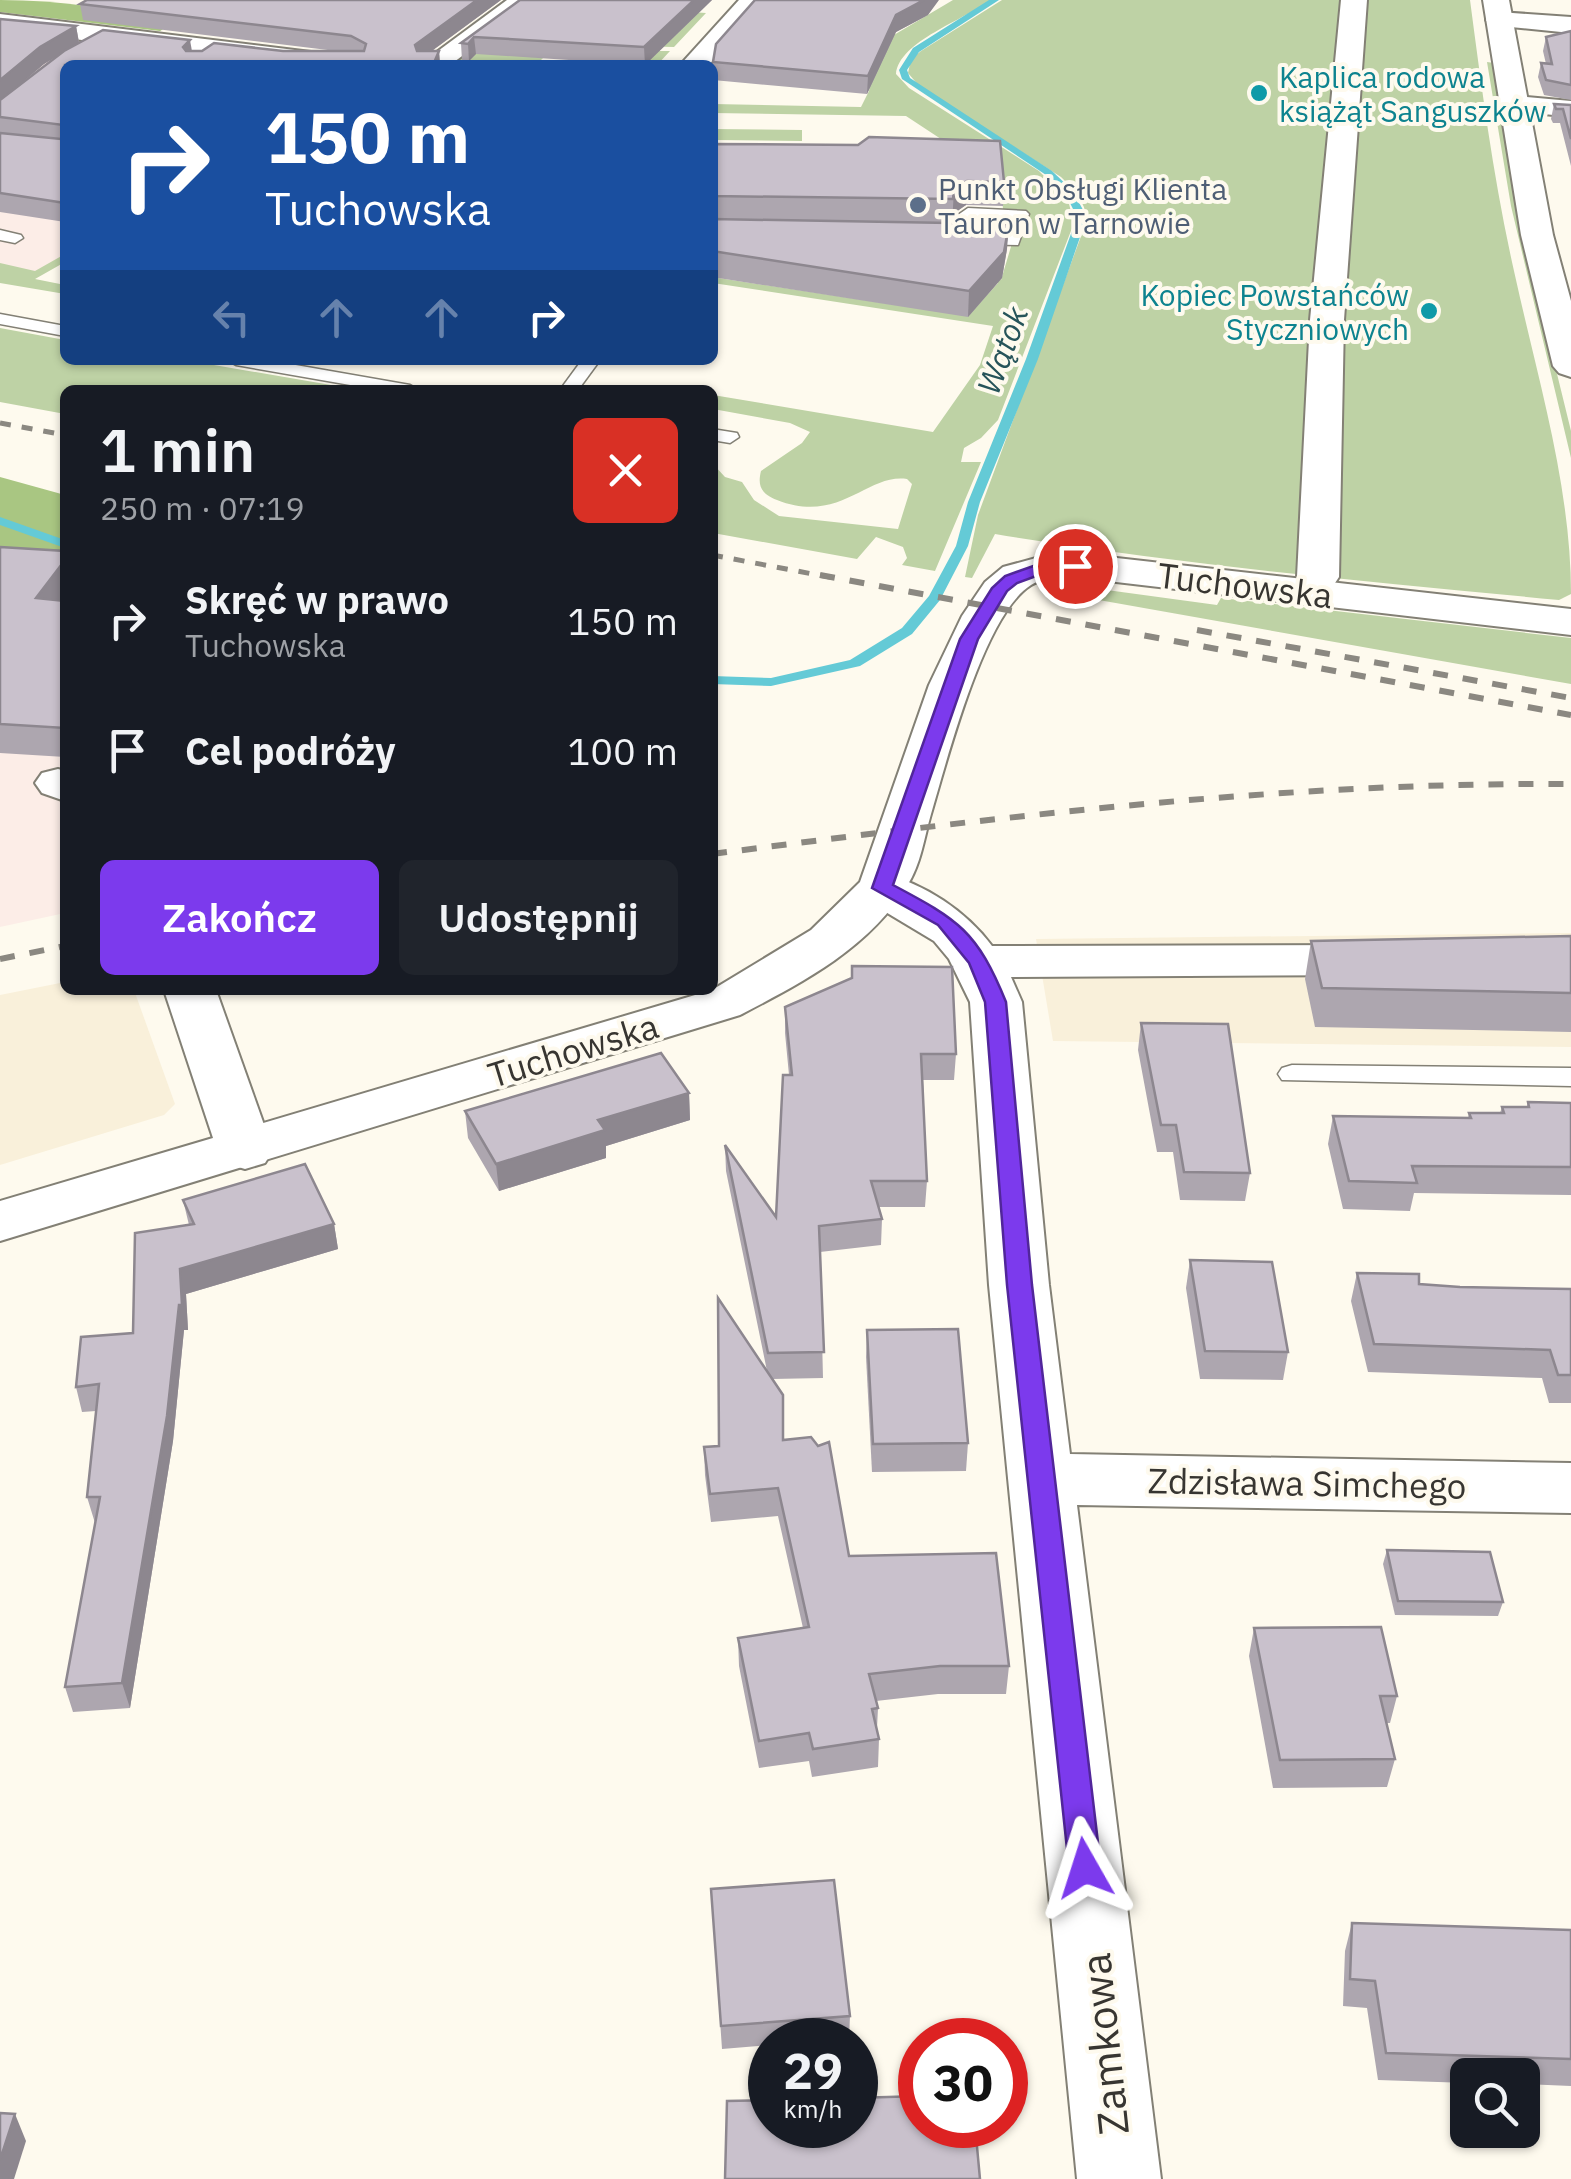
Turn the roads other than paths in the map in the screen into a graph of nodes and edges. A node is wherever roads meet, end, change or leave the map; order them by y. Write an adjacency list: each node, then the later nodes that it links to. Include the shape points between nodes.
1 (524, 0): 11 (street)
2 (753, 0): 12 (street)
3 (1354, 0): 21 (street, via 1327,320)
4 (1498, 10): 6 (street); 13 (street)
5 (0, 22): 7 (street)
6 (1571, 26)
7 (110, 36): 8 (lane); 9 (street)
8 (84, 50)
9 (207, 57): 10 (street)
10 (261, 60)
11 (440, 60)
12 (699, 60)
13 (1517, 104): 14 (street); 19 (street, via 1537,233)
14 (1571, 109)
15 (951, 236): 15 (lane, via 991,233 990,220 961,220 968,213 1021,214 1012,242)
16 (0, 320): 17 (lane)
17 (60, 329)
18 (265, 365): 20 (lane)
19 (1571, 366)
20 (381, 385)
21 (1318, 577)
22 (1571, 622): 23 (street, Tuchowska, via 1100,568 1058,566 1019,575 1000,588 969,639)
23 (882, 888): 25 (street, Zamkowa, via 945,921); 29 (street, Tuchowska, via 820,946 722,1004)
24 (1418, 960): 25 (street)
25 (979, 962): 31 (street, Zamkowa, via 996,1002)
26 (192, 995): 29 (street)
27 (1292, 1074): 28 (lane)
28 (1571, 1077)
29 (245, 1150): 30 (street, Tuchowska)
30 (0, 1221)
31 (1042, 1479): 32 (street, Zdzisława Simchego); 33 (street, Zamkowa)
32 (1571, 1488)
33 (1119, 2179)

